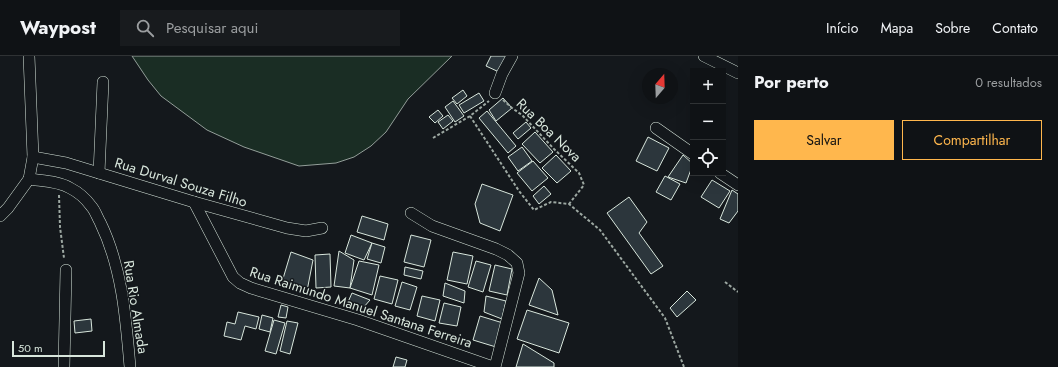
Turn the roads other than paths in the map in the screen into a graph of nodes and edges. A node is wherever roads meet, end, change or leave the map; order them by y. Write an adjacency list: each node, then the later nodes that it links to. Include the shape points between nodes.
1 (29, 56): 9 (street)
2 (512, 56): 6 (street)
3 (704, 56): 4 (street)
4 (738, 73)
5 (103, 82): 10 (street)
6 (495, 93)
7 (656, 128): 8 (street)
8 (690, 152)
9 (33, 157): 10 (street, Rua Durval Souza Filho); 12 (street)
10 (99, 173): 14 (street, Rua Durval Souza Filho)
11 (724, 176): 13 (street)
12 (29, 179): 16 (street); 20 (street, Rua Rio Almada, via 70,188 92,206 117,268 126,317)
13 (738, 185)
14 (194, 202): 17 (street, Rua Durval Souza Filho, via 287,228); 21 (street, Rua Raimundo Manuel Santana Ferreira, via 233,277 240,283)
15 (411, 212): 21 (street, via 432,226 508,254 517,263 519,273)
16 (0, 216)
17 (322, 228)
18 (66, 270): 19 (street)
19 (64, 367)
20 (130, 367)
21 (494, 367)

